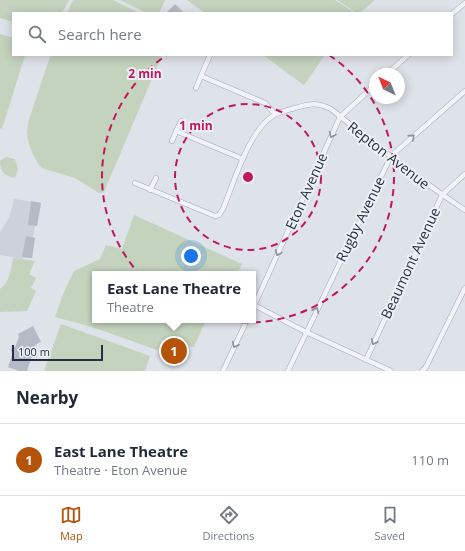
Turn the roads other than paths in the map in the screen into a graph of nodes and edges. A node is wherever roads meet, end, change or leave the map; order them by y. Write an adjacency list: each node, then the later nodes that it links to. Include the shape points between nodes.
1 (465, 2): 2 (street)
2 (453, 13)
3 (210, 56): 6 (street)
4 (407, 56): 5 (street)
5 (394, 68)
6 (201, 76): 7 (street); 10 (street, via 265,103)
7 (196, 88)
8 (369, 90): 11 (street, Eton Avenue)
9 (465, 91): 15 (street, Rugby Avenue, one-way to 9)
10 (275, 114): 11 (street, Repton Avenue, via 312,104 322,105); 16 (street, via 256,134)
11 (340, 117): 15 (street, Repton Avenue); 24 (street, Eton Avenue, one-way to 24)
12 (181, 121): 13 (street)
13 (176, 131): 14 (street); 16 (street)
14 (172, 141)
15 (391, 156): 21 (street, Repton Avenue); 27 (street, Rugby Avenue, one-way to 15)
16 (243, 159): 20 (street, via 224,209 219,215 215,216)
17 (465, 174): 21 (street, Beaumont Avenue)
18 (156, 178): 20 (street)
19 (135, 183): 20 (street)
20 (150, 190)
21 (442, 195): 22 (street, Repton Avenue); 28 (street, Beaumont Avenue, one-way to 28)
22 (465, 210)
23 (465, 288): 32 (street)
24 (256, 302)
25 (256, 307): 27 (street)
26 (246, 323): 29 (street, one-way to 29)
27 (306, 332): 28 (street); 30 (street, Rugby Avenue)
28 (366, 360): 31 (street)
29 (223, 371)
30 (288, 371)
31 (391, 371)
32 (422, 371)

